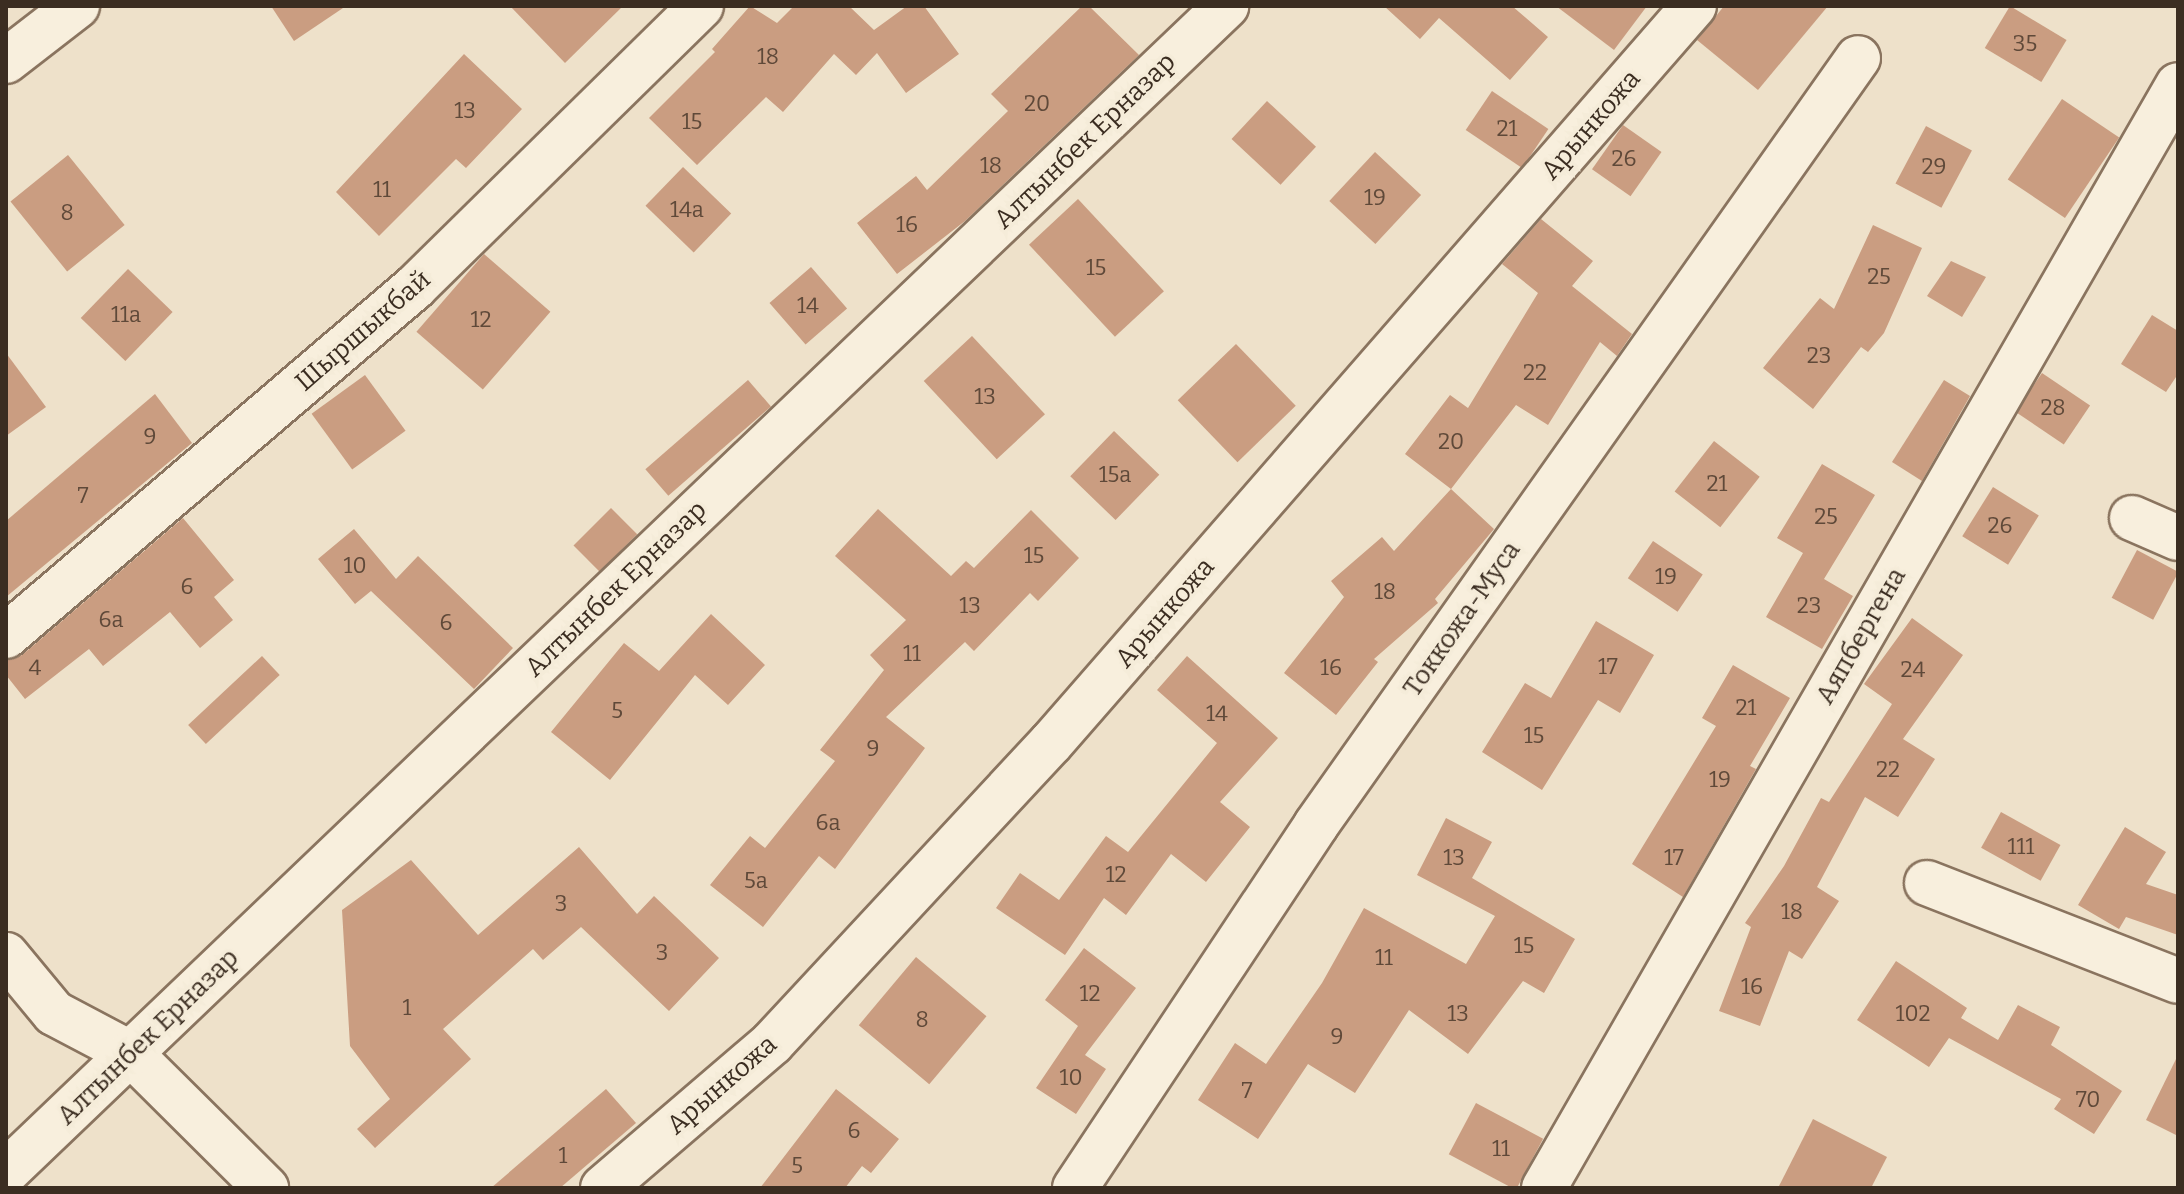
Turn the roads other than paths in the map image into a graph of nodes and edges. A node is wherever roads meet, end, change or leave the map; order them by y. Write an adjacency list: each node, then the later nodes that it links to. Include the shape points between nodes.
1 (77, 6): 6 (street)
2 (701, 6): 10 (street, Шыршыкбай, via 415,287)
3 (1226, 6): 14 (street, Алтынбек Ерназар)
4 (1694, 6): 17 (street, Арынкожа, via 1051,743 772,1043)
5 (1858, 58): 18 (street, Токкожа-Муса, via 1316,825)
6 (6, 61)
7 (2178, 85): 19 (street, Аяпбергена)
8 (2132, 518): 9 (street)
9 (2178, 538)
10 (6, 636)
11 (1927, 883): 13 (street)
12 (6, 955): 14 (street, via 54,1013)
13 (2178, 981)
14 (130, 1053): 15 (street, Алтынбек Ерназар); 16 (street)
15 (6, 1172)
16 (266, 1188)
17 (603, 1188)
18 (1075, 1188)
19 (1544, 1188)

